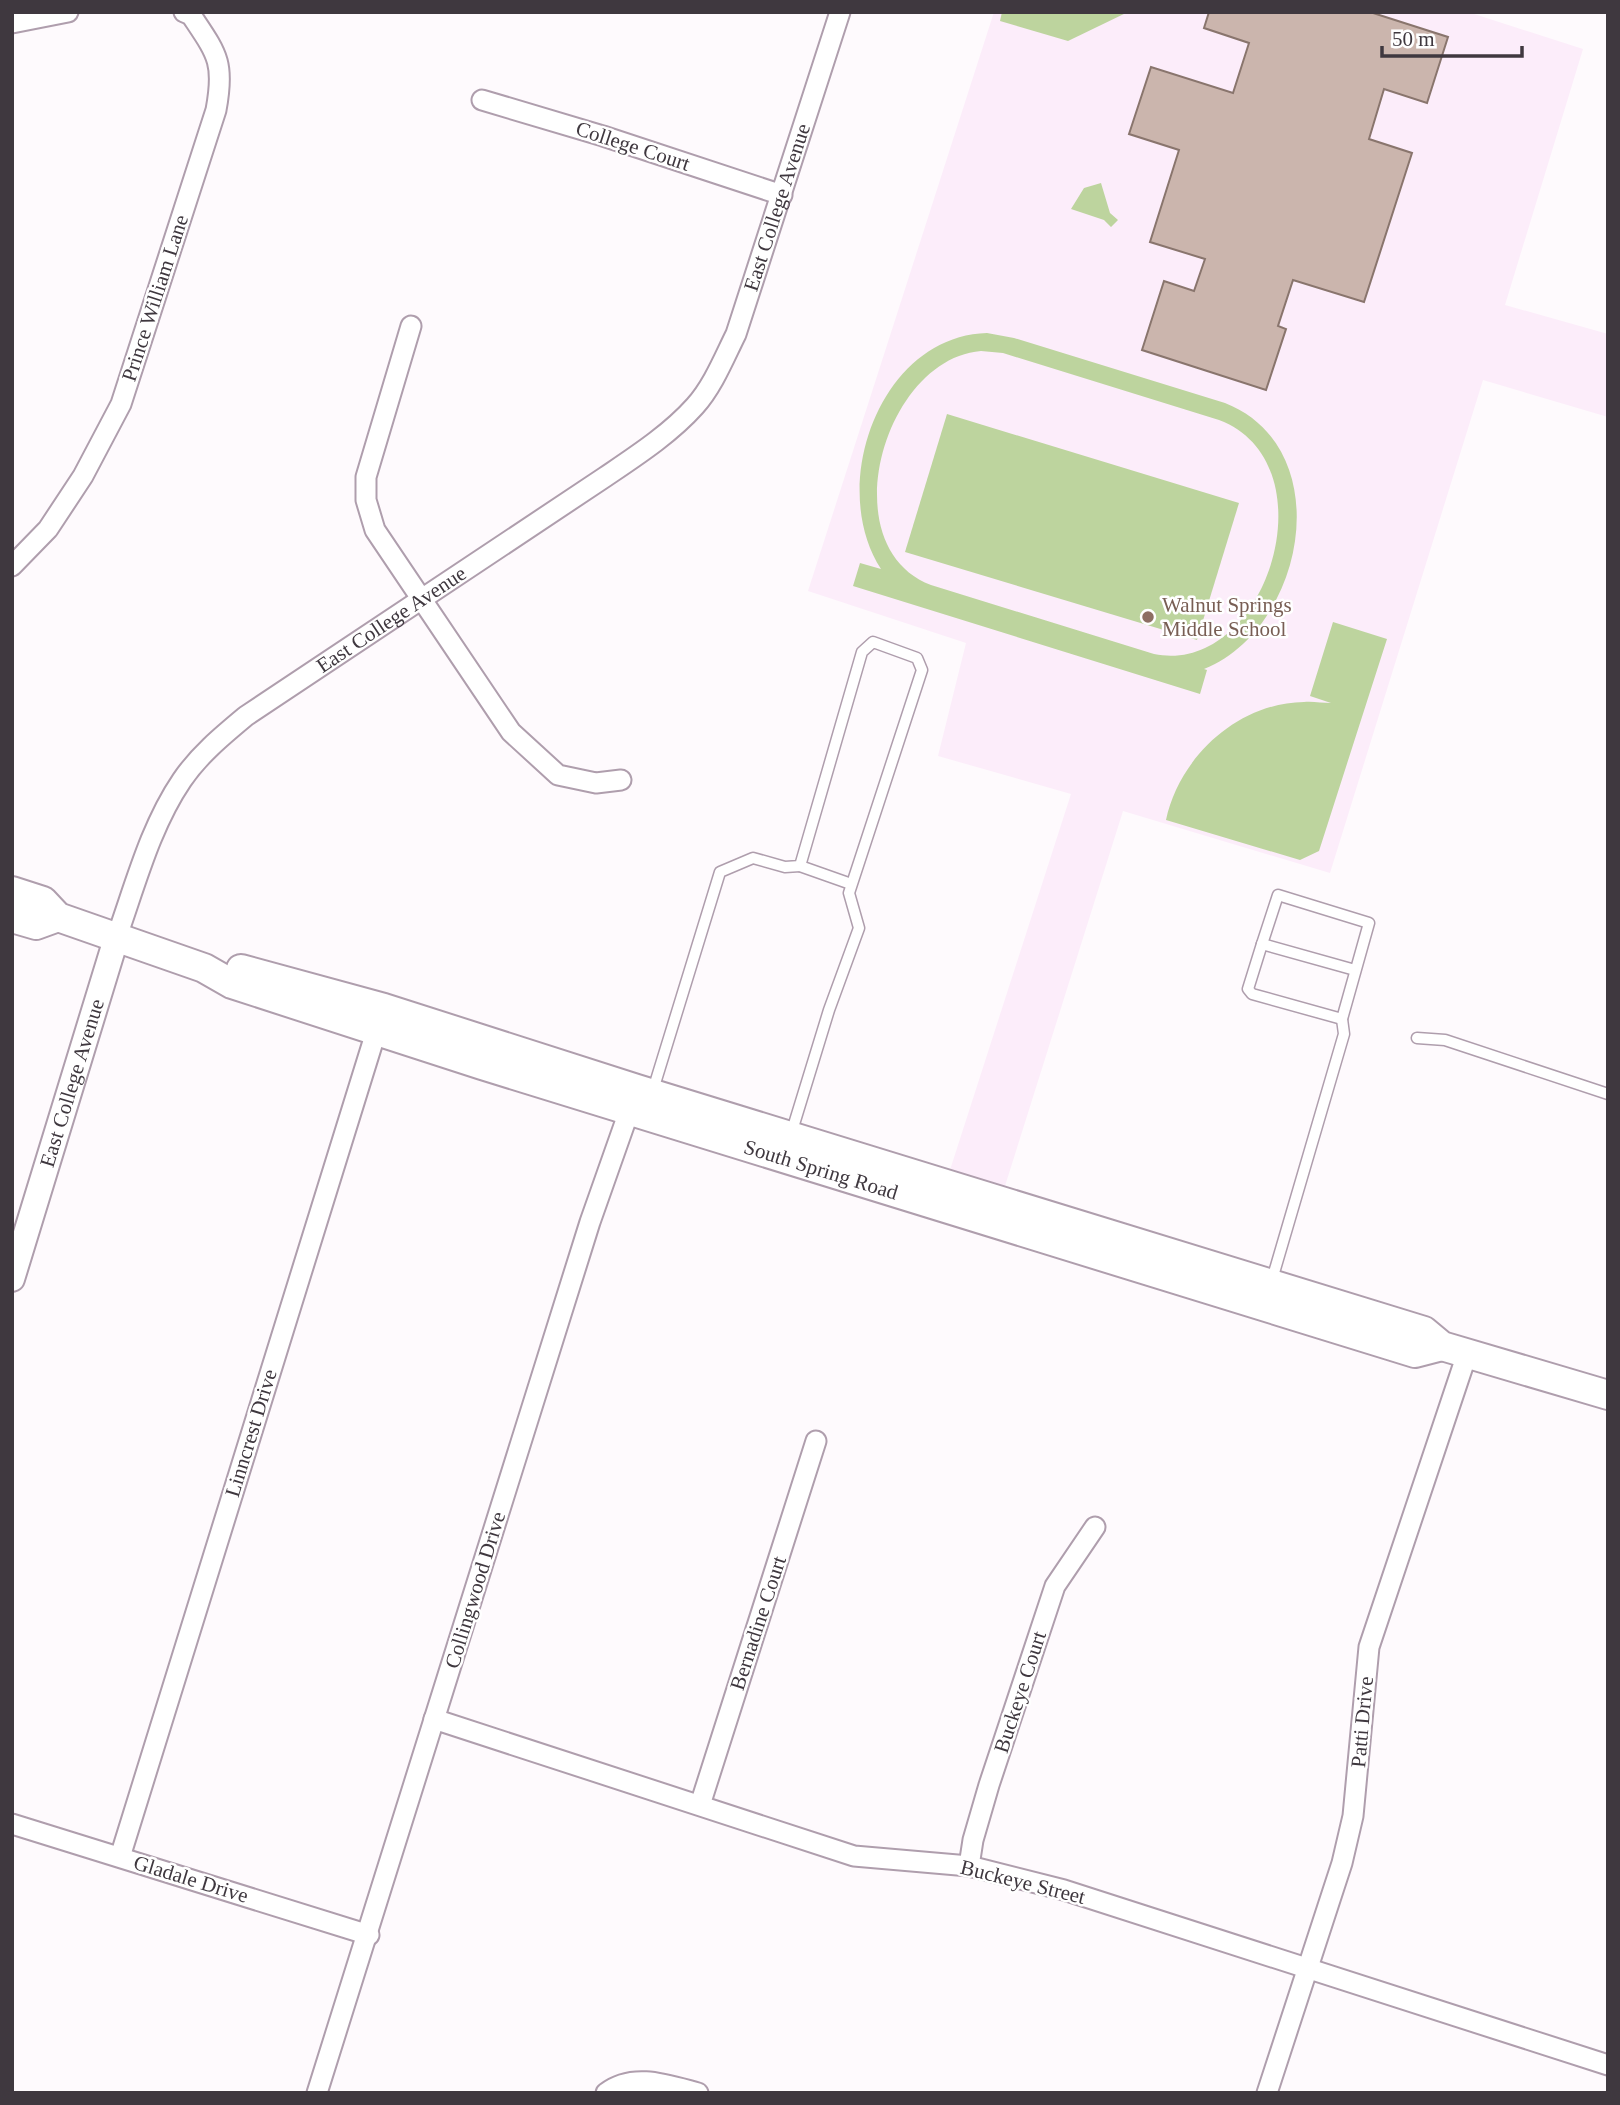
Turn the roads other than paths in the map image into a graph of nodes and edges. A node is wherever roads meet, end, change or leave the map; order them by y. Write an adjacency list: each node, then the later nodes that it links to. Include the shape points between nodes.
1 (68, 12): 4 (street)
2 (184, 12): 8 (street, Prince William Lane, via 191,15 217,55 221,82 216,110 121,404 48,529)
3 (840, 12): 6 (street, East College Avenue)
4 (12, 23)
5 (482, 100): 6 (street, College Court)
6 (782, 195): 9 (street, East College Avenue, via 736,334 696,405 642,451)
7 (411, 326): 9 (street, via 371,453 366,500 375,530)
8 (12, 566)
9 (421, 599): 10 (street, via 520,741 558,775 596,783); 16 (street, East College Avenue, via 246,716 212,744 182,780 156,827)
10 (621, 780)
11 (800, 866): 12 (lane); 12 (lane, via 862,652 873,642 917,658 922,670); 23 (lane, via 785,867 753,858 719,872)
12 (851, 884): 24 (lane, via 849,893 859,928)
13 (12, 891): 14 (main road, via 43,901)
14 (58, 917): 15 (main road, via 36,925); 16 (main road, South Spring Road)
15 (12, 918)
16 (116, 939): 20 (main road, South Spring Road, via 204,968 226,965); 25 (street, East College Avenue)
17 (1262, 944): 18 (lane); 18 (lane, via 1278,895 1367,919 1369,926); 19 (lane, via 1249,992)
18 (1355, 970): 19 (lane)
19 (1342, 1019): 26 (lane, via 1344,1034)
20 (380, 1020): 23 (main road, South Spring Road); 34 (street, Linncrest Drive)
21 (1417, 1038): 22 (lane, via 1445,1040)
22 (1608, 1094)
23 (640, 1098): 24 (main road, South Spring Road); 31 (street, Collingwood Drive, via 590,1222)
24 (783, 1142): 26 (main road, South Spring Road)
25 (12, 1279)
26 (1267, 1295): 27 (main road, South Spring Road, via 1424,1331)
27 (1454, 1350): 28 (main road, South Spring Road); 37 (street, Patti Drive, via 1369,1647 1353,1816)
28 (1608, 1395)
29 (816, 1441): 32 (street, Bernadine Court)
30 (1095, 1527): 35 (street, Buckeye Court, via 1055,1586 972,1840)
31 (434, 1719): 32 (street, Buckeye Street); 36 (street, Collingwood Drive)
32 (699, 1805): 35 (street, Buckeye Street, via 854,1856)
33 (12, 1824): 34 (street, Gladale Drive)
34 (120, 1857): 36 (street, Gladale Drive)
35 (969, 1866): 37 (street, Buckeye Street, via 1064,1890)
36 (369, 1935): 40 (street, Collingwood Drive)
37 (1308, 1968): 38 (street, Buckeye Street); 42 (street, Patti Drive)
38 (1608, 2065)
39 (611, 2089): 41 (street, via 639,2081)
40 (317, 2093)
41 (698, 2093)
42 (1267, 2093)

